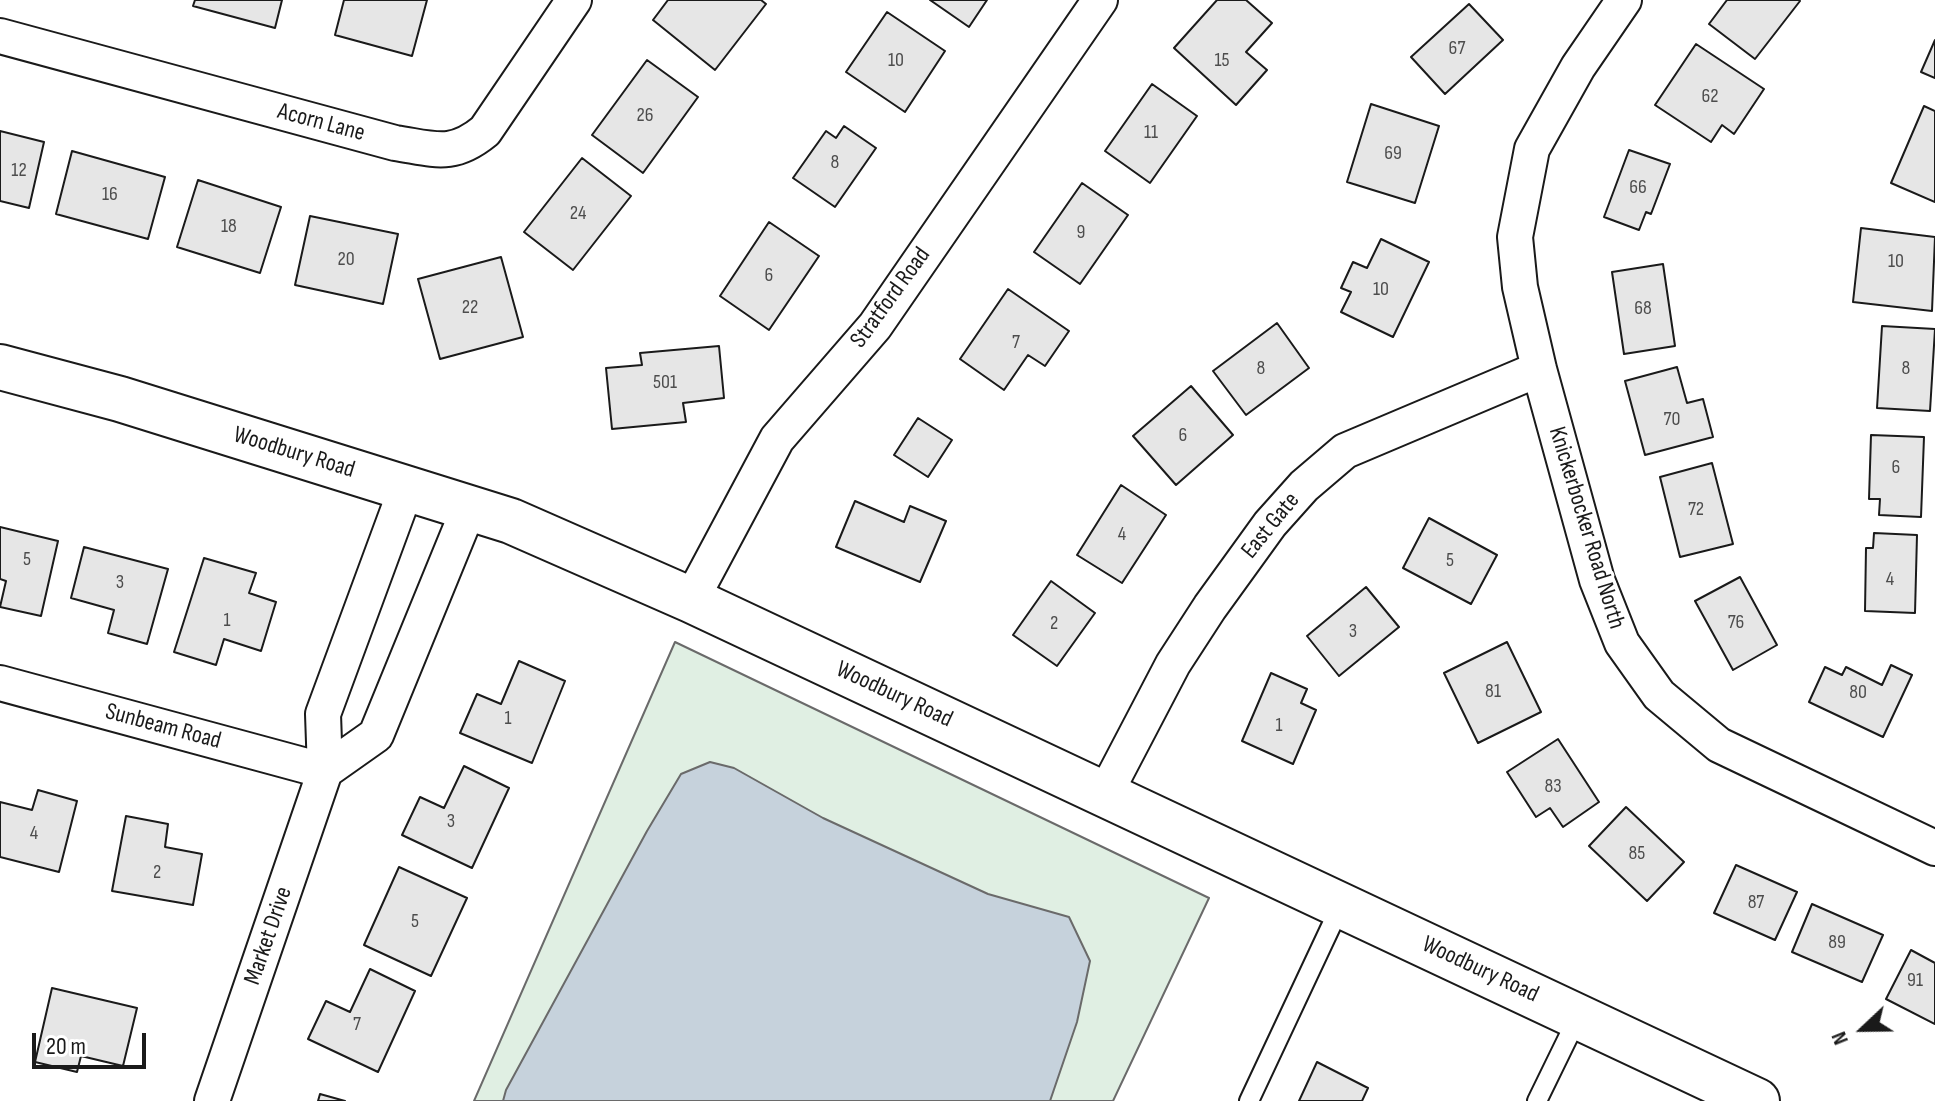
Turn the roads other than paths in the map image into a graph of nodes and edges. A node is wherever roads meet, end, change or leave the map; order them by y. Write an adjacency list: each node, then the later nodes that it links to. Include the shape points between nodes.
1 (574, 0): 4 (street, Acorn Lane, via 485,131 467,146 445,151 395,143)
2 (1100, 0): 9 (street, Stratford Road, via 875,326 777,439)
3 (1624, 0): 6 (street, Knickerbocker Road North, via 1532,149 1515,237 1520,287)
4 (0, 36)
5 (0, 367): 7 (main road, Woodbury Road)
6 (1539, 369): 12 (street, East Gate, via 1345,451 1304,486 1270,524 1173,664); 13 (street, Knickerbocker Road North, via 1597,580 1622,643 1659,695 1719,745)
7 (406, 489): 8 (main road, Woodbury Road); 11 (street, Market Drive, via 323,714)
8 (469, 508): 9 (main road, Woodbury Road, via 511,521); 11 (street, via 376,735)
9 (691, 600): 12 (main road, Woodbury Road)
10 (0, 683): 11 (street, Sunbeam Road)
11 (325, 771): 17 (street, Market Drive)
12 (1105, 794): 14 (main road, Woodbury Road)
13 (1934, 846)
14 (1341, 905): 15 (main road, Woodbury Road); 18 (lane)
15 (1578, 1017): 16 (main road, Woodbury Road); 19 (lane)
16 (1750, 1099)
17 (212, 1101)
18 (1249, 1101)
19 (1537, 1101)

